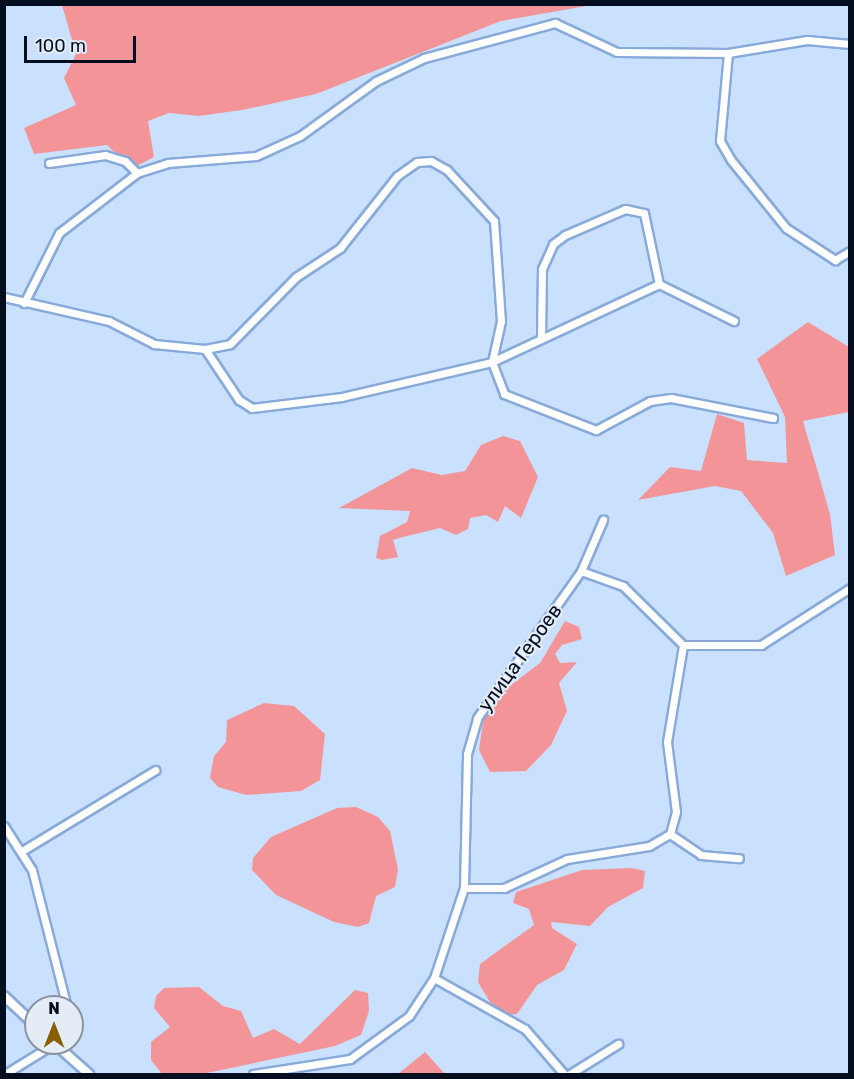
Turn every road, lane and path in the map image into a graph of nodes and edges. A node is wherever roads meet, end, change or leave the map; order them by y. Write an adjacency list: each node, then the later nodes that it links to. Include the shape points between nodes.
1 (849, 44): 2 (street, via 807,40)
2 (728, 53): 4 (street, via 617,52 555,23 424,58 376,81 300,136 256,156 168,163); 5 (street, via 720,141 731,160 786,228 835,260)
3 (49, 164): 4 (street, via 105,155 125,161)
4 (137, 172): 8 (street, via 59,233)
5 (849, 251)
6 (659, 284): 9 (street); 10 (street); 10 (street, via 644,213 625,209 565,235 553,244 542,268)
7 (4, 297): 8 (street)
8 (24, 303): 11 (street, via 109,321 154,344)
9 (734, 321)
10 (541, 339): 12 (street)
11 (205, 350): 12 (street, via 239,400 252,408 342,397); 12 (street, via 230,344 296,277 340,248 397,176 417,162 431,160 447,170 494,222 500,332)
12 (492, 362): 13 (street, via 504,394 596,430 650,401 670,398)
13 (773, 418)
14 (603, 520): 15 (street, улица Героев)
15 (581, 571): 17 (street, via 623,586); 23 (street, улица Героев, via 477,718 467,754)
16 (849, 588): 17 (street, via 761,645)
17 (683, 645): 20 (street, via 667,742 676,812)
18 (155, 770): 21 (street)
19 (4, 826): 21 (street)
20 (670, 834): 22 (street, via 701,855); 23 (street, via 648,846 567,859 504,888)
21 (22, 851): 25 (street, via 32,870)
22 (739, 858)
23 (464, 888): 24 (street, улица Героев)
24 (434, 978): 33 (street, улица Героев, via 409,1016 350,1059); 34 (street, via 525,1029)
25 (64, 995)
26 (4, 996): 27 (street)
27 (24, 1015)
28 (618, 1044): 35 (street)
29 (36, 1055): 31 (street)
30 (68, 1055): 32 (street)
31 (5, 1074)
32 (89, 1074)
33 (253, 1074)
34 (564, 1074)
35 (570, 1074)

